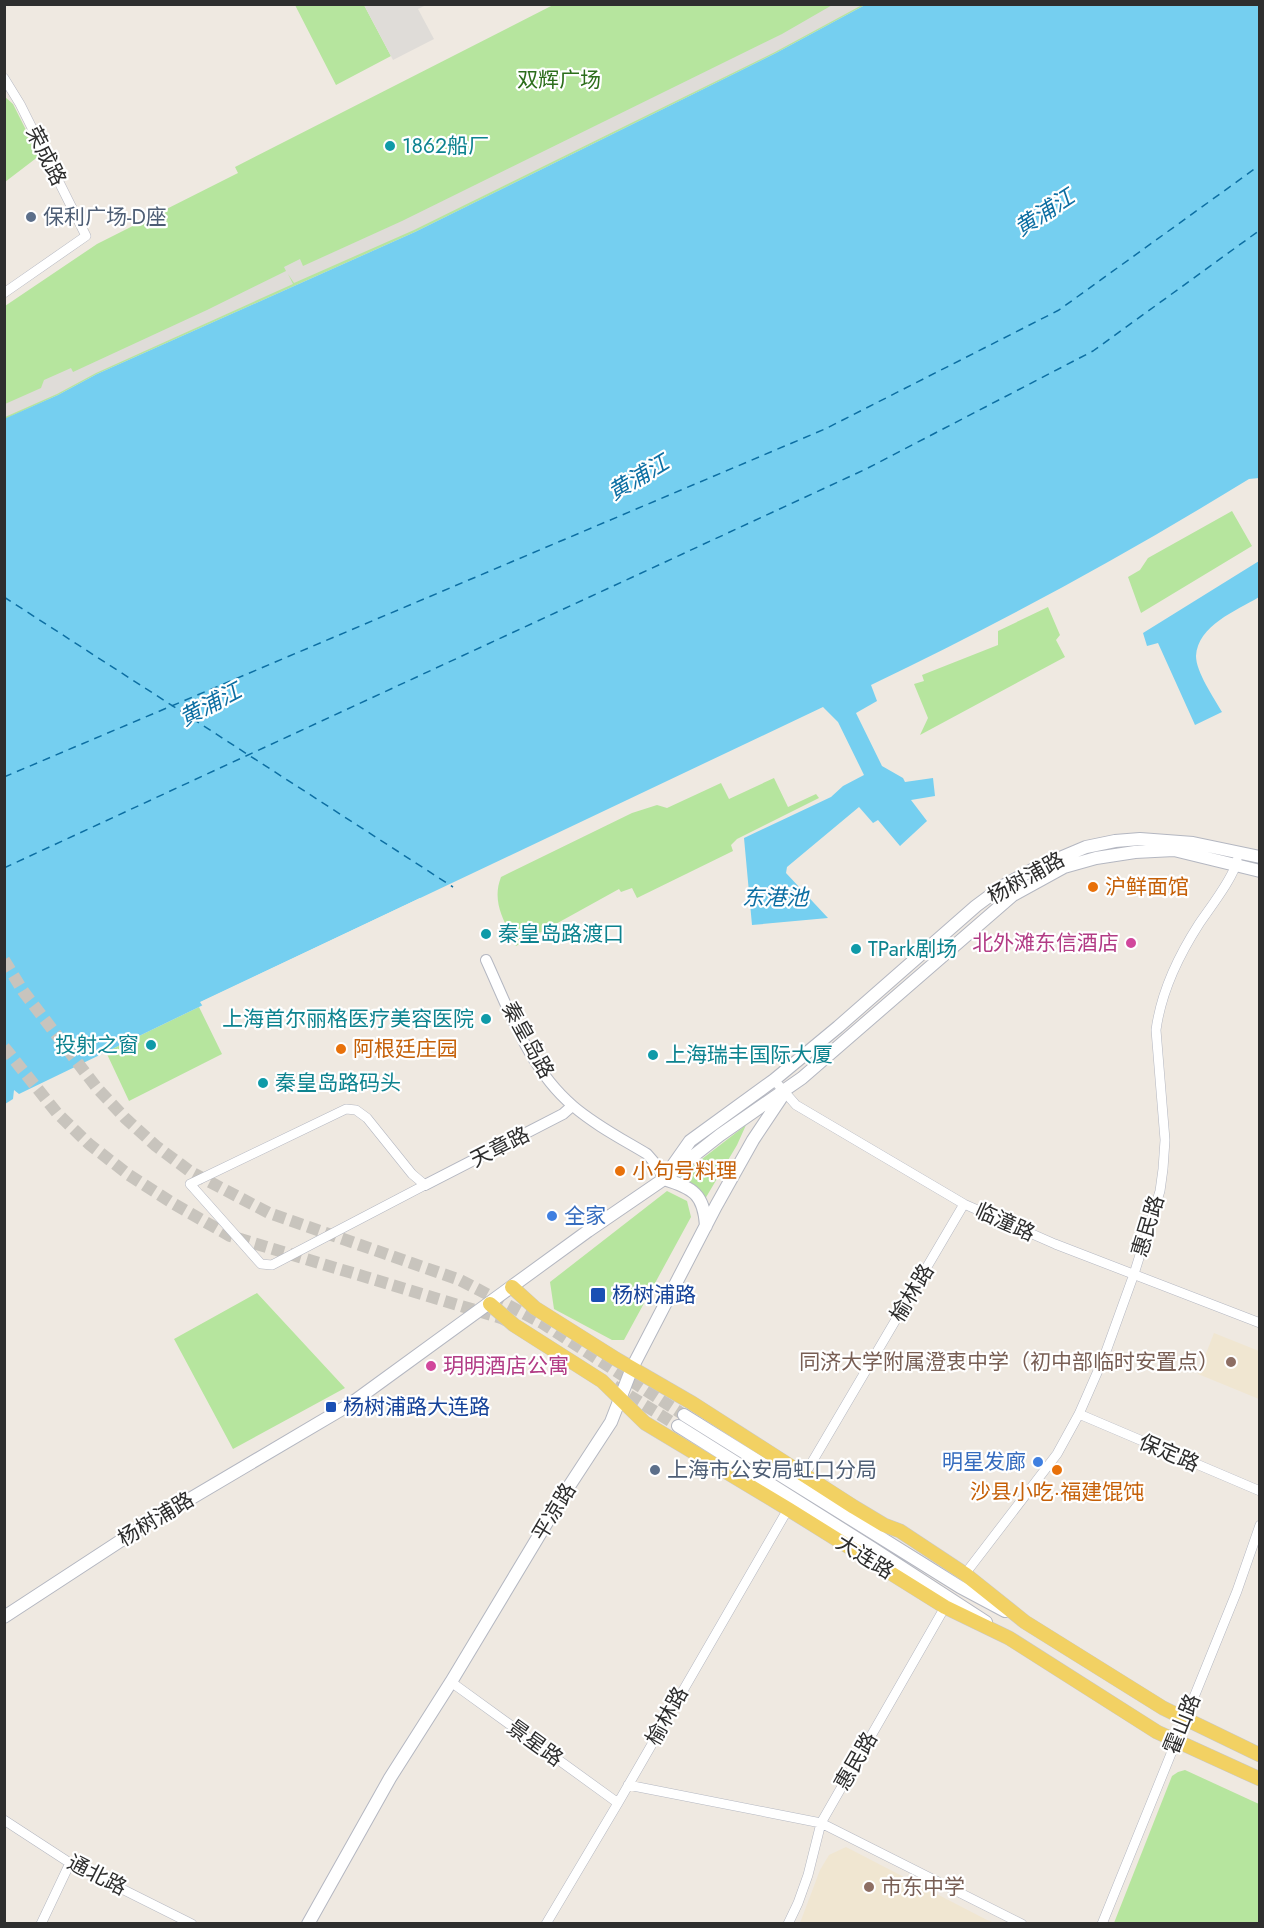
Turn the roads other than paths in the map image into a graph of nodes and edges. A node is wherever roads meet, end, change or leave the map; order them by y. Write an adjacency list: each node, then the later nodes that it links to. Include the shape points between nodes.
1 (4, 78): 2 (street, 荣成路, via 86,236)
2 (4, 293)
3 (1239, 852): 4 (main road, 杨树浦路); 5 (street, 惠民路); 8 (main road, 杨树浦路, via 1172,840 1115,841 1086,847 1034,869 976,906)
4 (1260, 857)
5 (1237, 865): 6 (main road, 杨树浦路); 9 (main road, 杨树浦路, via 1174,850 1135,852 1064,867 1037,880 979,923); 15 (street, 惠民路, via 1185,947 1159,1012 1156,1030 1163,1169)
6 (1260, 871)
7 (486, 960): 10 (street, 秦皇岛路, via 531,1053 548,1080)
8 (774, 1080): 9 (street, 临潼路); 11 (main road, 杨树浦路, via 690,1141)
9 (785, 1092): 11 (main road, 杨树浦路, via 720,1135); 13 (street, 临潼路, via 808,1113); 14 (main road, 平凉路, via 753,1140)
10 (572, 1106): 11 (street, 秦皇岛路, via 647,1154); 12 (street, 天章路)
11 (664, 1179): 14 (main road, via 696,1192); 16 (main road, 杨树浦路)
12 (425, 1185): 12 (street, via 367,1118 346,1109 190,1184 258,1262 266,1265)
13 (964, 1204): 15 (street, 临潼路); 22 (street, 榆林路)
14 (706, 1226): 19 (main road, 平凉路)
15 (1134, 1274): 18 (street, 临潼路); 21 (street, 惠民路)
16 (512, 1287): 17 (main road, 杨树浦路); 19 (main road, 大连路, via 535,1308)
17 (490, 1304): 20 (main road, 大连路, via 514,1325 602,1381); 28 (main road, 杨树浦路, via 349,1405 134,1532)
18 (1260, 1323)
19 (633, 1368): 20 (main road, 平凉路); 22 (main road, 大连路)
20 (621, 1398): 24 (main road, 大连路, via 645,1423); 31 (main road, 平凉路, via 611,1422)
21 (1079, 1414): 23 (street, 保定路); 26 (street, 惠民路, via 1057,1454)
22 (805, 1474): 26 (main road, 大连路)
23 (1260, 1491)
24 (788, 1509): 27 (main road, 大连路); 36 (street, 榆林路)
25 (1260, 1525): 32 (street, 霍山路)
26 (965, 1574): 29 (main road, 大连路)
27 (945, 1607): 30 (main road, 大连路); 39 (street, 惠民路)
28 (4, 1617)
29 (1024, 1622): 30 (main road, via 681,1420); 32 (main road, 大连路)
30 (1009, 1638): 33 (main road, 大连路)
31 (451, 1682): 37 (street, 景星路); 43 (main road, 平凉路, via 390,1778)
32 (1184, 1719): 33 (street, 霍山路); 34 (main road, 大连路)
33 (1174, 1741): 35 (main road, 大连路); 47 (street, 霍山路)
34 (1260, 1755)
35 (1260, 1779)
36 (628, 1785): 37 (street, 榆林路); 39 (street)
37 (618, 1803): 44 (street, 榆林路)
38 (4, 1820): 40 (street, 通北路)
39 (821, 1823): 45 (street, 惠民路, via 808,1875); 46 (street)
40 (70, 1863): 41 (street); 42 (street, 通北路)
41 (41, 1923)
42 (192, 1923)
43 (308, 1923)
44 (546, 1923)
45 (788, 1923)
46 (1022, 1923)
47 (1102, 1923)

